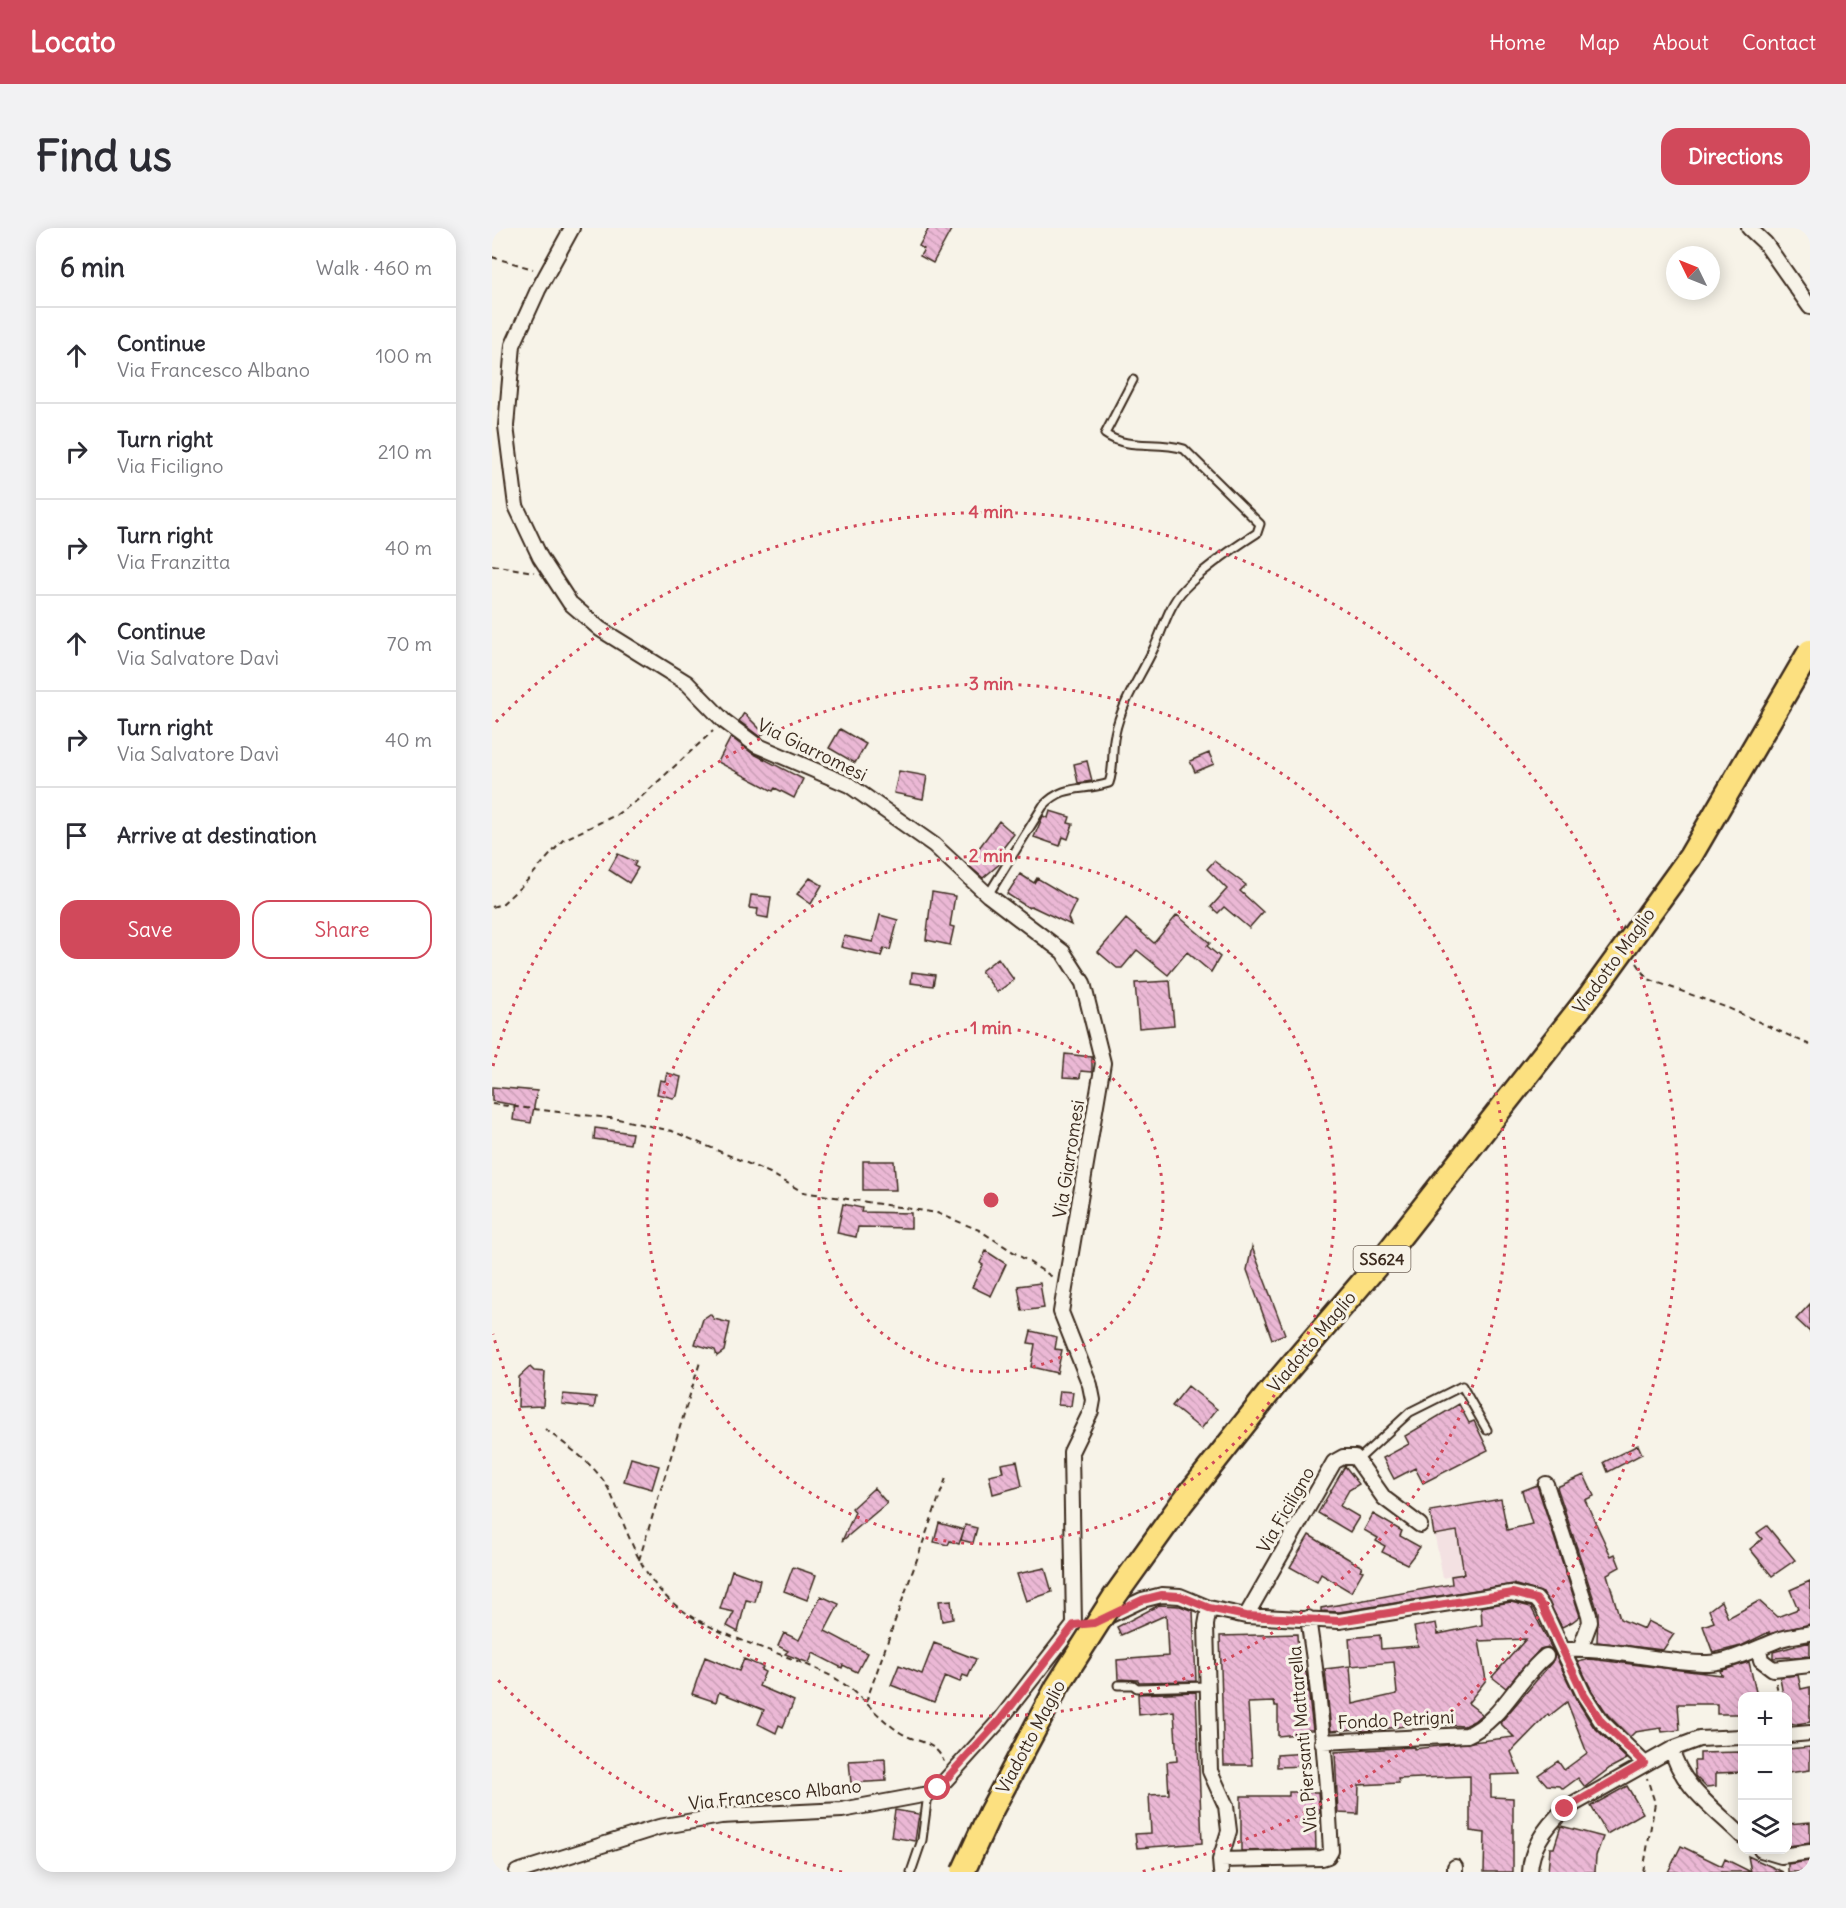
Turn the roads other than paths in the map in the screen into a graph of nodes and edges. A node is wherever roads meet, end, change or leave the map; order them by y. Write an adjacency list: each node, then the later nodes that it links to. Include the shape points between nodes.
1 (572, 228): 6 (street, Via Giarromesi, via 513,345 506,426 516,506 551,575 570,603 600,629 687,683 724,721 756,745 849,785 934,845)
2 (1749, 228): 3 (street, via 1765,243)
3 (1810, 307)
4 (1133, 380): 6 (lane, via 1105,434 1121,442 1184,449 1260,524 1257,533 1183,590 1171,609 1126,701 1115,734 1109,783 1065,789 1042,806)
5 (1810, 651): 35 (main road, Viadotto Maglio / SS624, bridge, via 1690,857 1591,994 1385,1256 1181,1504 1115,1596 1057,1687)
6 (988, 895): 14 (street, Via Giarromesi, via 1063,952 1083,983 1103,1063 1061,1312 1093,1400 1071,1452)
7 (1487, 1430): 8 (lane, via 1462,1386 1410,1412)
8 (1358, 1460): 10 (street, via 1384,1498); 12 (street, Via Ficiligno, via 1349,1455 1334,1462)
9 (1546, 1484): 16 (street, via 1589,1615)
10 (1420, 1525)
11 (1209, 1608): 12 (street); 14 (street, via 1180,1596 1162,1595 1094,1623); 21 (street)
12 (1246, 1616): 13 (street)
13 (1308, 1618): 18 (street, via 1339,1621 1511,1593 1536,1599 1542,1606); 25 (street, Via Piersanti Mattarella)
14 (1074, 1625): 28 (street, Via Francesco Albano, via 1000,1720 950,1776)
15 (1810, 1633): 17 (street, via 1780,1639)
16 (1580, 1649): 17 (street, via 1710,1663); 18 (street)
17 (1759, 1649): 19 (street, via 1761,1660 1773,1669)
18 (1557, 1650): 25 (street, Fondo Petrigni, via 1535,1665 1486,1725 1467,1735); 27 (street, via 1601,1721)
19 (1810, 1665)
20 (1118, 1685): 21 (lane)
21 (1208, 1686): 32 (street, via 1210,1771 1226,1806 1229,1831)
22 (1810, 1733): 23 (street)
23 (1792, 1735)
24 (1738, 1737): 26 (street, via 1698,1739)
25 (1322, 1742): 32 (street, Via Piersanti Mattarella, via 1331,1851 1328,1856)
26 (1672, 1749): 27 (street); 29 (street, via 1683,1778)
27 (1642, 1764): 36 (street, via 1550,1822 1533,1854)
28 (927, 1794): 33 (street, Via Francesco Albano, via 842,1810 720,1816 670,1825); 34 (lane, via 922,1840)
29 (1738, 1831)
30 (1810, 1852): 31 (street, via 1781,1857)
31 (1772, 1854)
32 (1221, 1866)
33 (517, 1872)
34 (911, 1872)
35 (963, 1872)
36 (1530, 1872)

